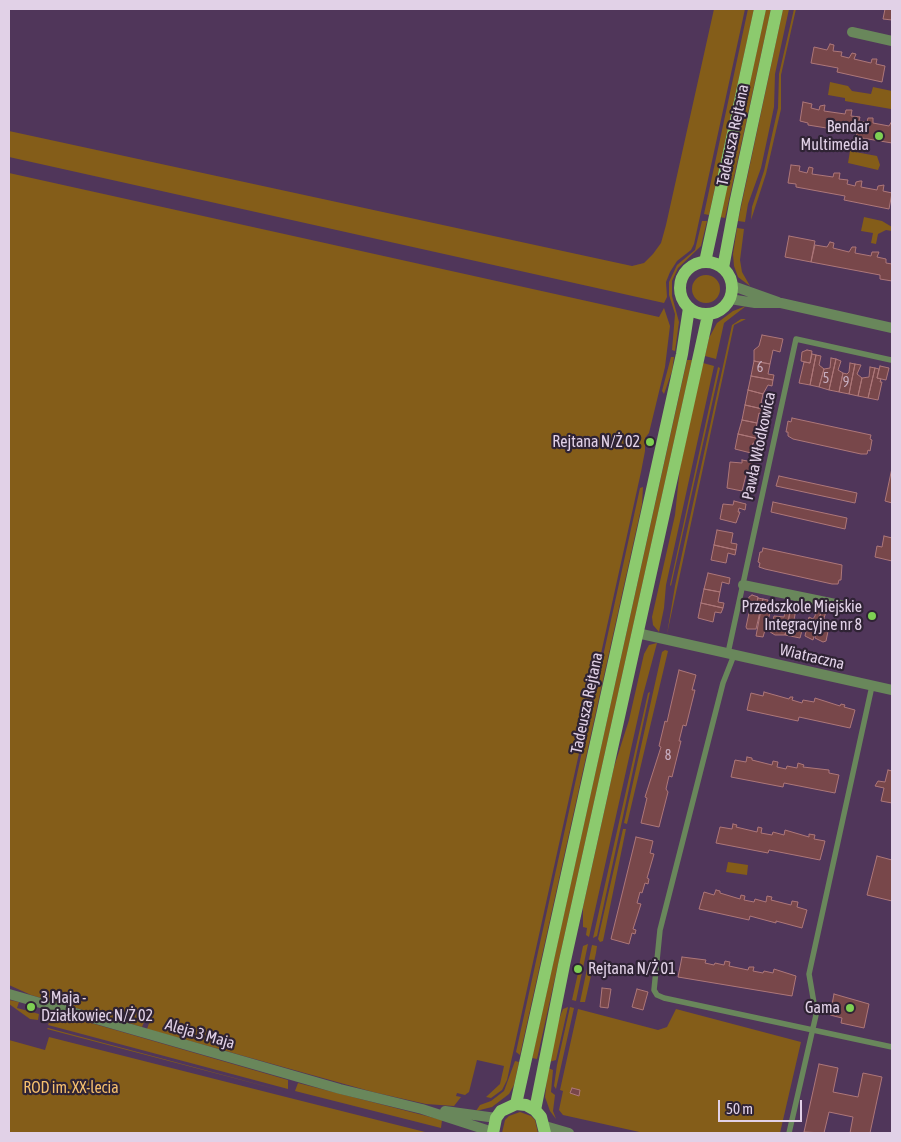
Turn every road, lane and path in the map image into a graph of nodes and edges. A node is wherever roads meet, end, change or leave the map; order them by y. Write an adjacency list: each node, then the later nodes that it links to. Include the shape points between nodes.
1 (760, 9): 5 (main road, Tadeusza Rejtana)
2 (777, 9): 6 (main road, Tadeusza Rejtana)
3 (852, 32): 4 (street)
4 (892, 40)
5 (705, 262): 6 (main road); 10 (main road, via 694,264 681,280 679,290)
6 (723, 268): 7 (main road)
7 (733, 286): 8 (main road); 9 (street)
8 (730, 299): 9 (street); 11 (main road, via 717,312)
9 (782, 303): 12 (street)
10 (689, 308): 11 (main road, via 698,314); 23 (main road, Tadeusza Rejtana, via 682,354)
11 (708, 315): 16 (main road, Tadeusza Rejtana)
12 (892, 328)
13 (891, 360): 14 (lane, Pawła Włodkowica, via 796,339)
14 (743, 585): 15 (street); 17 (lane, Pawła Włodkowica)
15 (850, 607)
16 (637, 633): 17 (street, Wiatraczna); 25 (main road, Tadeusza Rejtana, via 552,1018)
17 (731, 654): 18 (street, Wiatraczna); 21 (lane, Pawła Włodkowica, via 660,930 654,990 664,998)
18 (872, 686): 19 (street, Wiatraczna); 21 (lane, via 809,974 816,1009)
19 (892, 690)
20 (9, 994): 24 (street, Aleja 3 Maja)
21 (813, 1030): 22 (lane); 30 (lane)
22 (892, 1047)
23 (516, 1104): 25 (main road); 26 (main road, via 508,1106)
24 (422, 1109): 26 (street); 28 (street)
25 (535, 1110): 27 (main road)
26 (496, 1118): 28 (main road)
27 (545, 1130): 29 (street)
28 (493, 1133)
29 (569, 1133)
30 (789, 1133)

